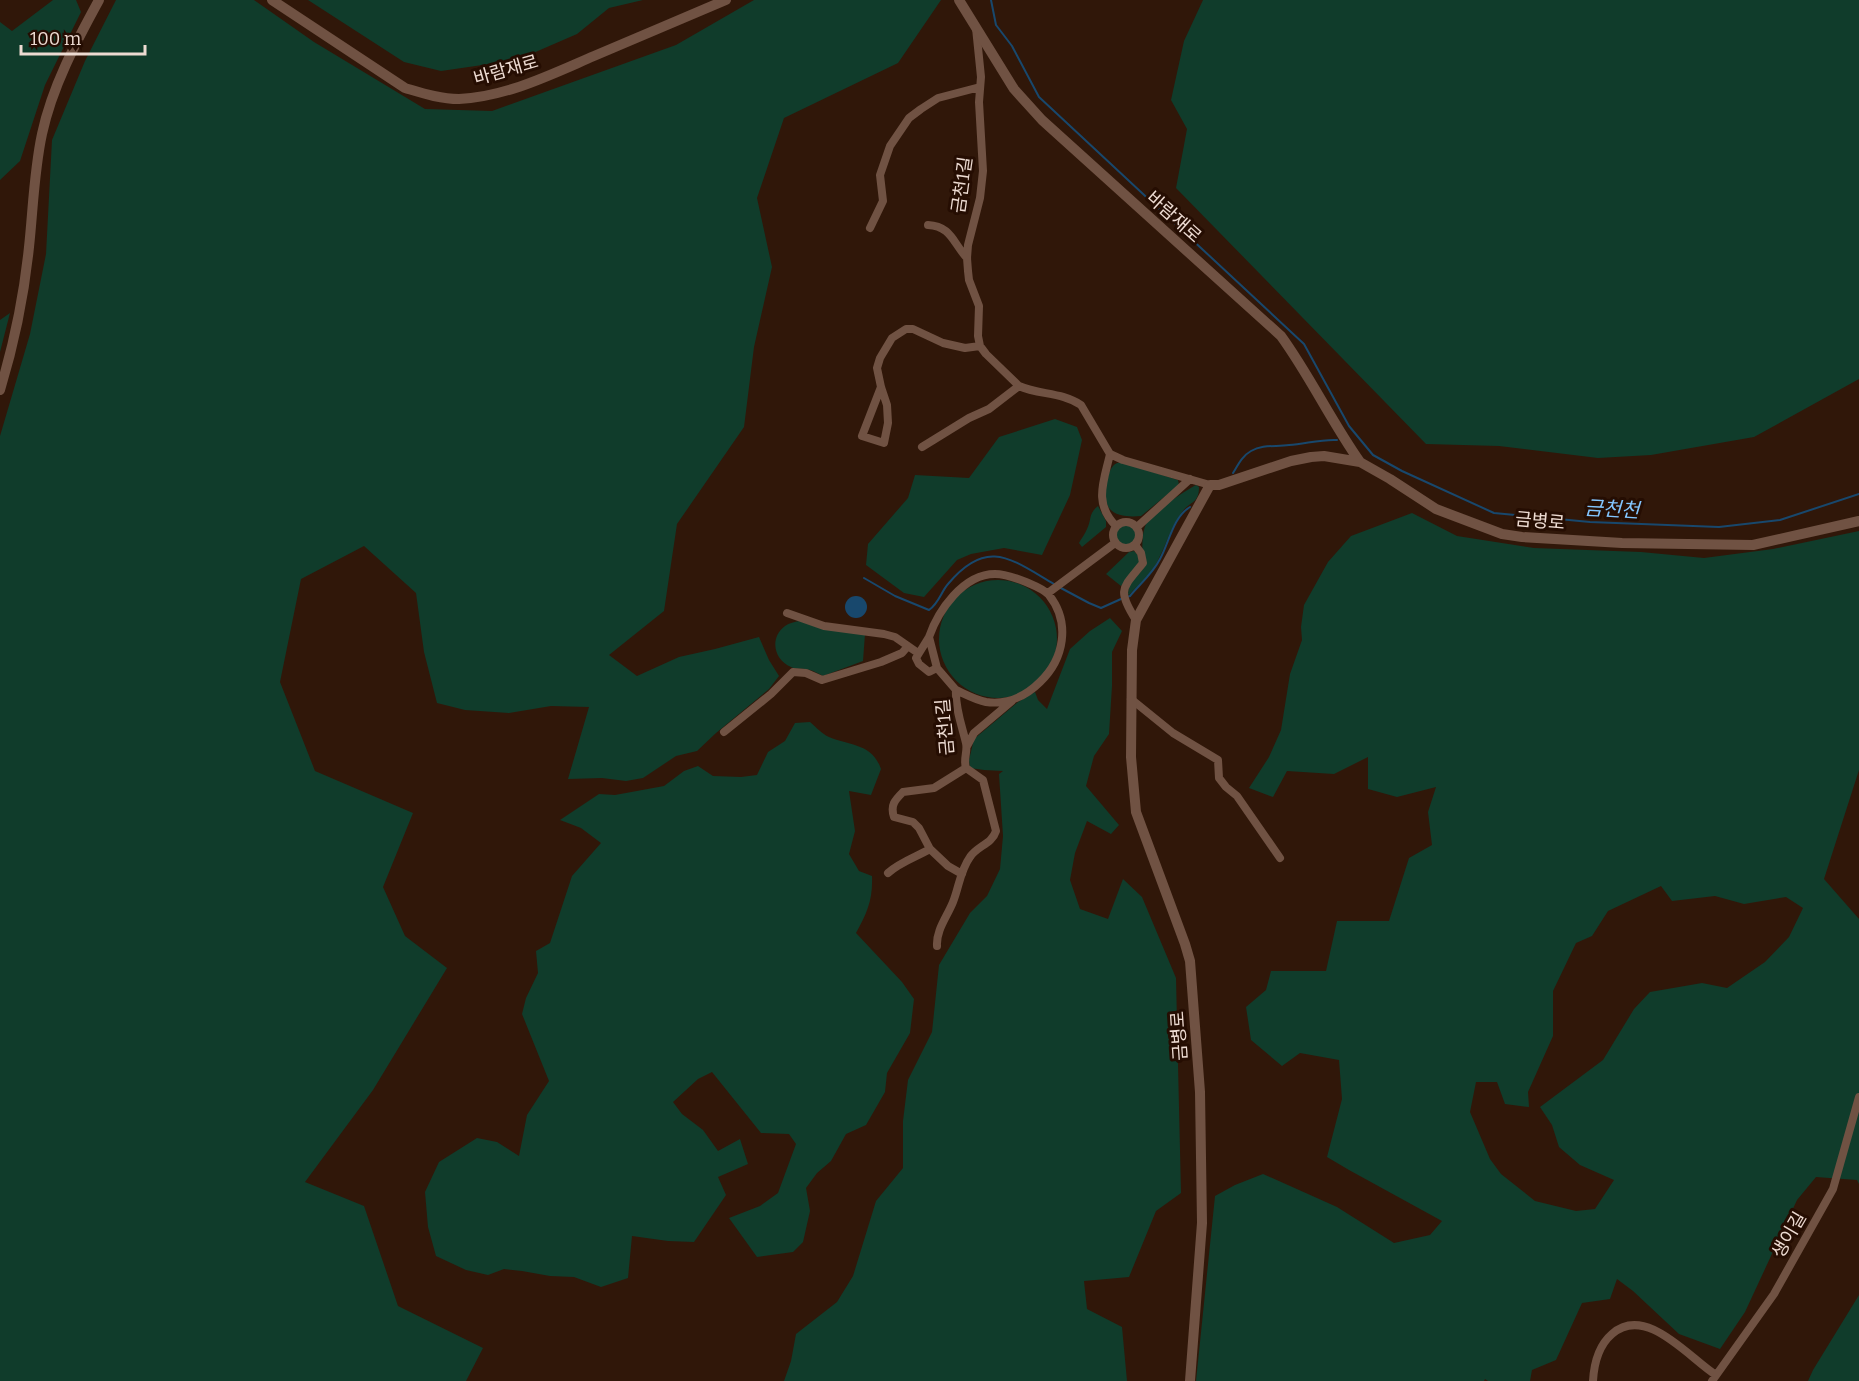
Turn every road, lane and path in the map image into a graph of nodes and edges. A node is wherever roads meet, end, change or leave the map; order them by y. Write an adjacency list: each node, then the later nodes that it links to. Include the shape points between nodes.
1 (99, 0): 13 (street, via 51,102 42,134 22,294)
2 (272, 0): 3 (street, 바람재로, via 405,88 458,99 493,93 553,74)
3 (726, 0)
4 (960, 0): 5 (street, 바람재로)
5 (976, 26): 6 (street, 금천1길); 16 (street, 바람재로, via 1014,89 1042,120 1281,336)
6 (980, 87): 8 (street, via 938,98 909,118 890,146 879,175 883,201); 9 (street, 금천1길, via 983,171)
7 (928, 225): 9 (street, via 950,234)
8 (870, 228)
9 (967, 258): 10 (street, 금천1길, via 969,280 979,306)
10 (980, 346): 11 (street); 12 (street, via 966,348 906,329 892,338 879,358)
11 (1019, 386): 14 (street, via 989,409); 15 (street, via 1081,405)
12 (881, 387): 12 (street, via 862,436 884,443 888,414)
13 (0, 390)
14 (922, 447)
15 (1110, 454): 17 (street); 20 (street, via 1100,496 1108,518)
16 (1360, 462): 18 (street, 금병로, via 1311,457); 19 (street, 금병로, via 1436,509 1502,534 1522,537 1753,545)
17 (1190, 479): 18 (street); 21 (street)
18 (1215, 485): 26 (street, 금병로)
19 (1859, 521)
20 (1116, 526): 21 (street, via 1127,521); 22 (street)
21 (1137, 527): 23 (street, via 1140,538)
22 (1115, 543): 23 (street, via 1123,548); 24 (street)
23 (1136, 545): 26 (street, via 1143,563 1126,583 1124,598)
24 (1051, 592): 27 (street, via 1005,575 981,577 955,592); 33 (street, 금천1길, via 1063,628 1061,650 1043,680 1028,694)
25 (787, 613): 28 (street, via 824,626 896,637)
26 (1136, 620): 32 (street, 금병로, via 1131,650)
27 (929, 637): 29 (street); 30 (street)
28 (908, 646): 29 (street); 34 (street, via 881,662 822,680 793,672)
29 (918, 653): 30 (street, via 919,664 929,672)
30 (937, 668): 31 (street)
31 (956, 690): 33 (street, 금천1길, via 986,702); 35 (street, 금천1길)
32 (1131, 699): 38 (street, via 1173,733 1214,758 1219,778 1237,796); 44 (street, 금병로, via 1136,812 1185,944 1191,971 1200,1092 1202,1223)
33 (1012, 700): 35 (street, via 974,733)
34 (724, 732)
35 (967, 746): 36 (street, 금천1길)
36 (966, 768): 37 (street, 금천1길, via 933,788 903,792 894,801 894,817 913,822); 40 (street, 금천1길, via 983,780 996,831 990,842 972,854)
37 (930, 849): 39 (street); 40 (street, 금천1길)
38 (1281, 858)
39 (888, 873)
40 (962, 874): 41 (street, 금천1길, via 936,938)
41 (937, 946)
42 (1859, 1097): 43 (street, 생이길, via 1833,1189 1774,1294)
43 (1714, 1378): 45 (street, 생이길, via 1667,1337 1640,1325 1614,1332 1603,1344)
44 (1190, 1381)
45 (1593, 1381)

